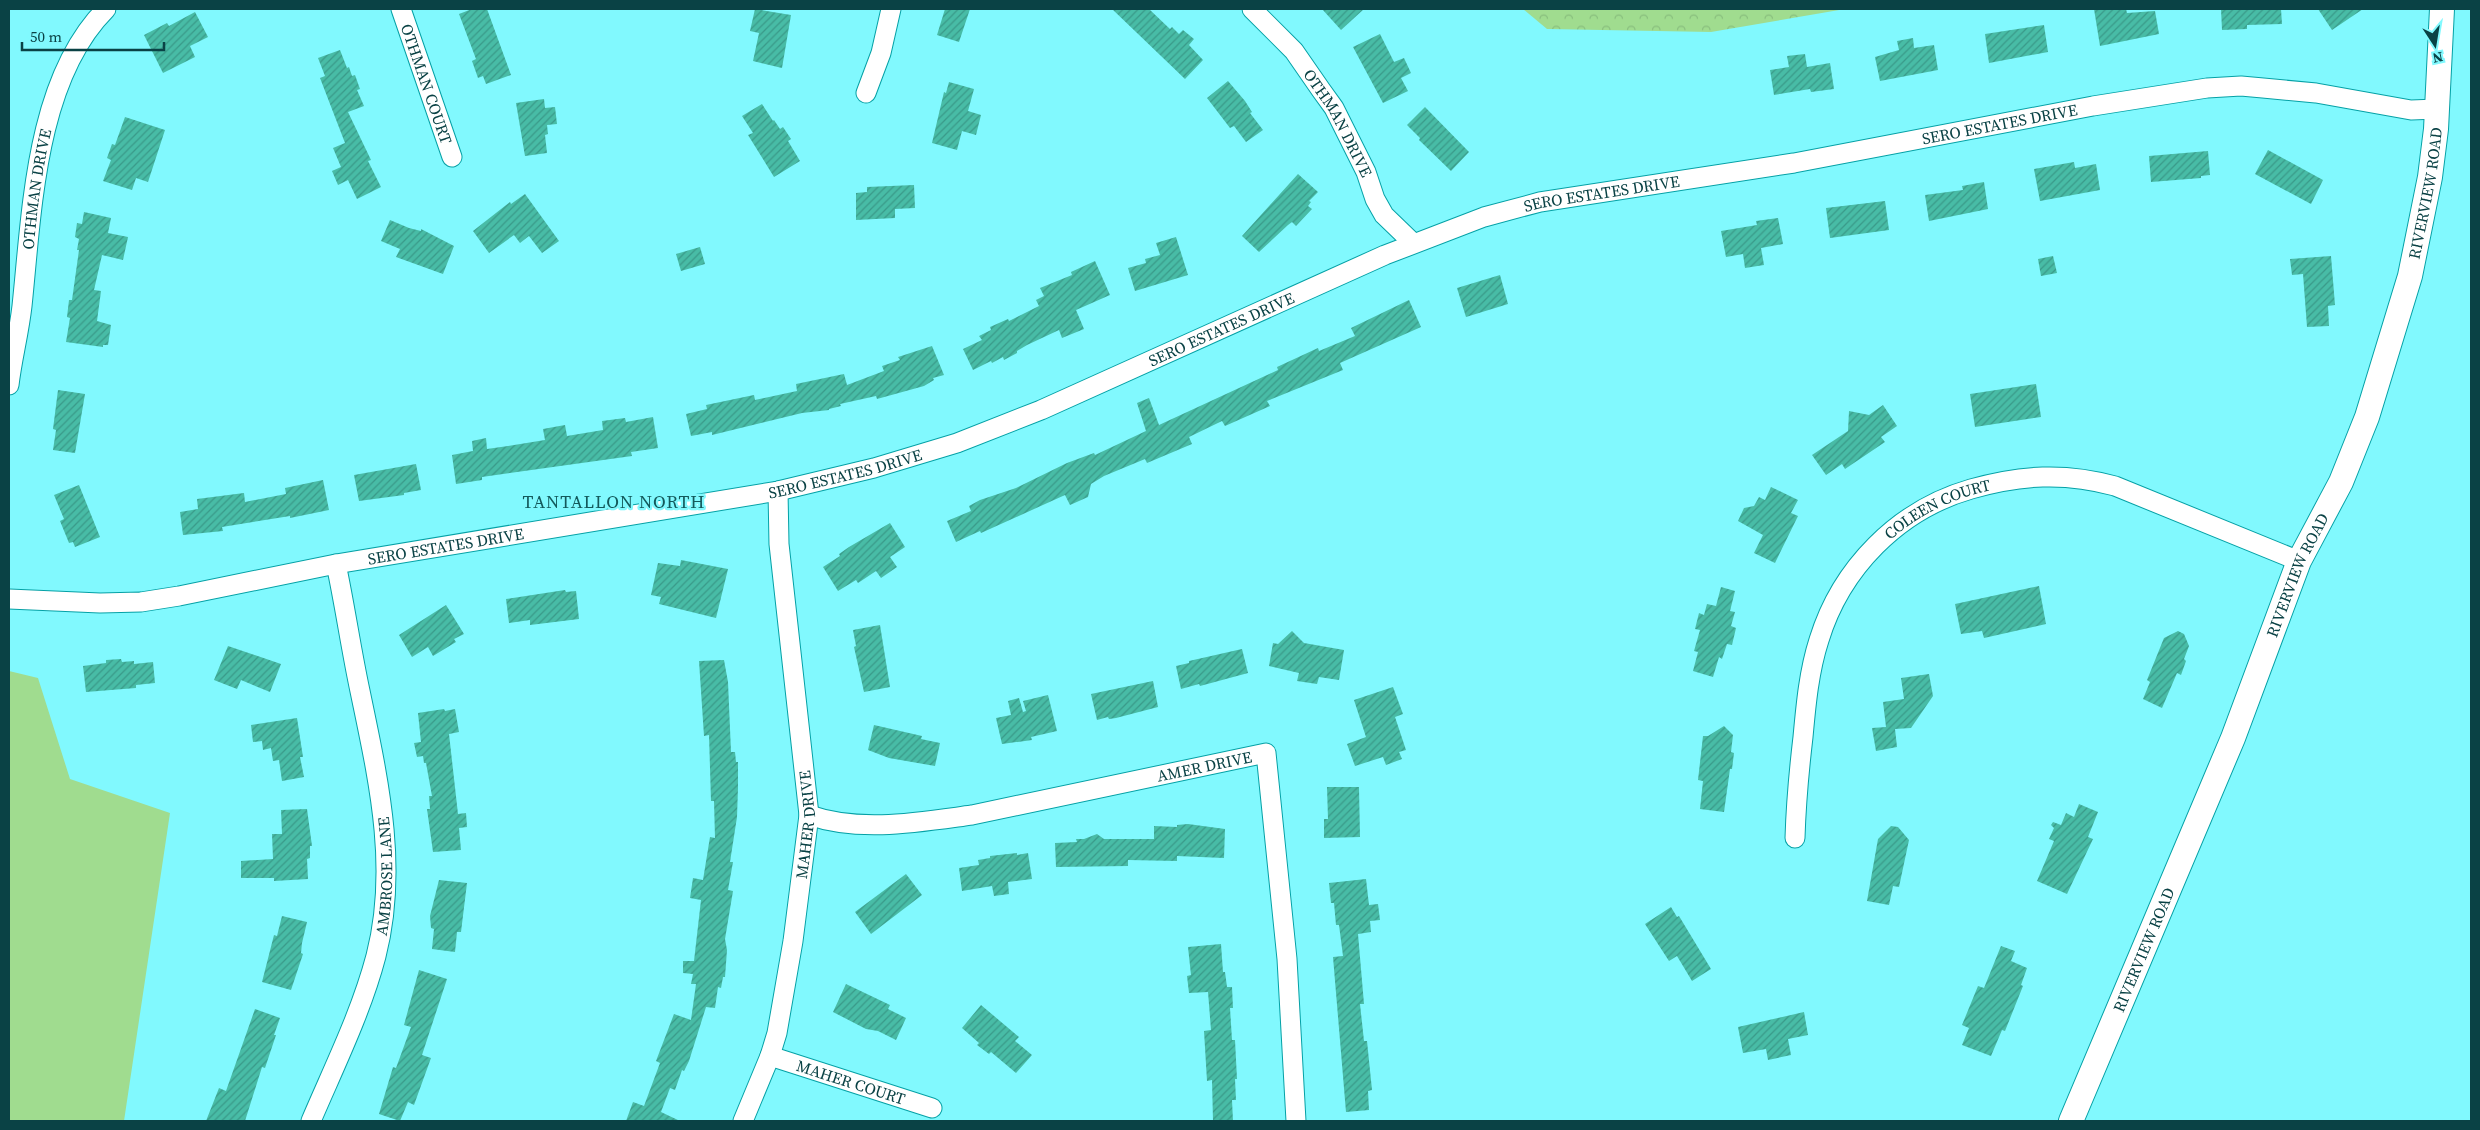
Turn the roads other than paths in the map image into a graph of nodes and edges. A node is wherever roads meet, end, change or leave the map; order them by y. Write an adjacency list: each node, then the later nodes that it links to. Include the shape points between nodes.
1 (106, 9): 10 (street, OTHMAN DRIVE, via 86,31 68,60 54,98 36,185)
2 (401, 9): 8 (street, OTHMAN COURT)
3 (891, 9): 6 (street, via 881,53)
4 (1252, 9): 9 (street, OTHMAN DRIVE, via 1294,51 1334,108 1384,215)
5 (2442, 9): 7 (street, RIVERVIEW ROAD)
6 (866, 93)
7 (2437, 109): 9 (street, SERO ESTATES DRIVE, via 2411,110 2316,93 2263,88 2207,88 2093,106 1794,163 1540,202 1484,217); 12 (street, RIVERVIEW ROAD, via 2429,186 2410,276 2390,348 2367,417 2340,482)
8 (452, 157)
9 (1413, 243): 11 (street, SERO ESTATES DRIVE, via 982,433 890,463)
10 (9, 385)
11 (778, 491): 13 (street, SERO ESTATES DRIVE); 15 (street, MAHER DRIVE, via 779,544)
12 (2299, 561): 16 (street, COLEEN COURT, via 2195,517 2088,478 2039,476 2014,479 1940,500 1906,520 1881,540 1842,586 1829,612 1818,640 1810,676); 22 (street, RIVERVIEW ROAD, via 2233,738)
13 (336, 564): 14 (street, SERO ESTATES DRIVE, via 141,602); 19 (street, AMBROSE LANE, via 380,785 386,847 385,901 366,991)
14 (9, 599)
15 (809, 815): 17 (street, MAHER DRIVE, via 793,941); 21 (street, AMER DRIVE, via 868,824 963,816 1266,753 1287,959)
16 (1795, 838)
17 (770, 1056): 18 (street, MAHER COURT); 20 (street, MAHER DRIVE)
18 (932, 1108)
19 (311, 1121)
20 (743, 1121)
21 (1296, 1121)
22 (2071, 1121)

